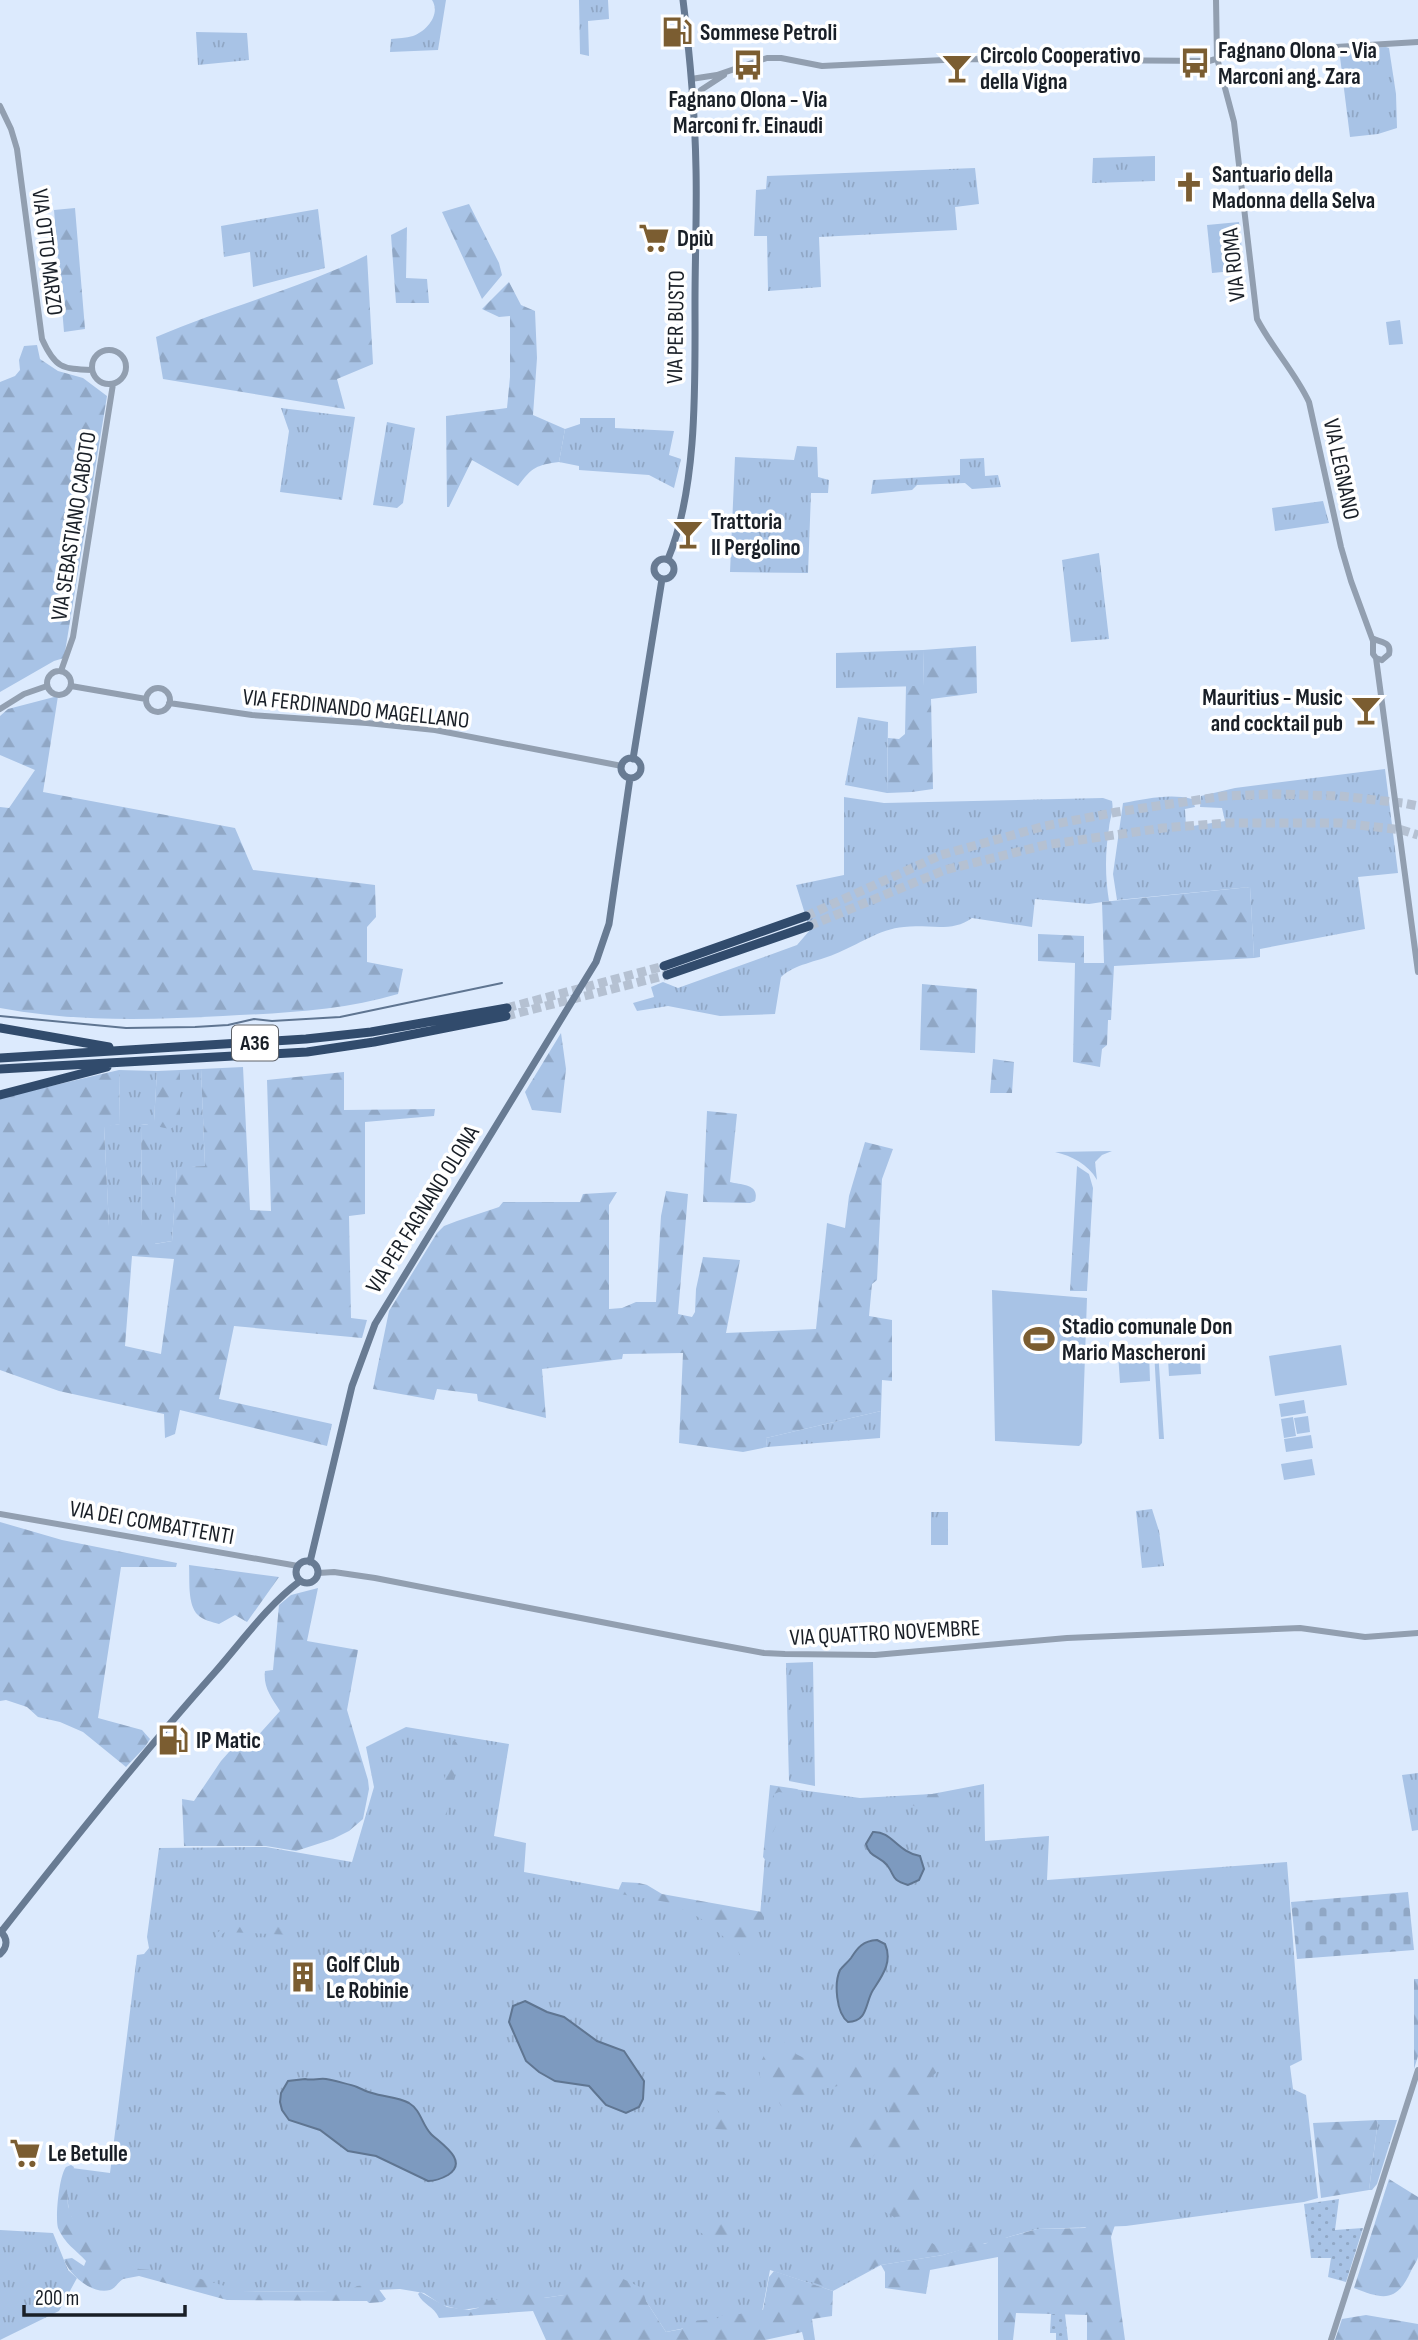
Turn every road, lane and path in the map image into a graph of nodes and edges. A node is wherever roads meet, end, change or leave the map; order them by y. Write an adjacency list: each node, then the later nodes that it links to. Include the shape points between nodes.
1 (683, 0): 6 (main road, VIA PER BUSTO)
2 (1216, 0): 4 (street, VIA ROMA)
3 (1418, 42): 4 (street)
4 (1217, 58): 5 (street, via 822,66 767,58); 10 (street, VIA ROMA, via 1234,122)
5 (731, 70): 6 (street); 7 (street)
6 (691, 79): 7 (street); 8 (main road, VIA PER BUSTO)
7 (706, 86): 8 (street)
8 (693, 102): 13 (main road, VIA PER BUSTO, via 693,427 677,537)
9 (0, 106): 11 (street, VIA OTTO MARZO, via 17,149 42,340 64,369)
10 (1257, 319): 15 (street, VIA LEGNANO, via 1309,402 1341,547)
11 (92, 370): 12 (street, via 102,383); 12 (street, via 98,354 108,349 120,353 126,373)
12 (113, 384): 17 (street, VIA SEBASTIANO CABOTO, via 73,637)
13 (668, 559): 14 (main road, VIA PER BUSTO, via 674,573); 14 (main road, VIA PER BUSTO, via 658,560 654,567)
14 (662, 579): 23 (main road, VIA PER BUSTO)
15 (1376, 644): 16 (street, via 1372,651); 16 (street, via 1386,643 1390,648 1389,654)
16 (1379, 659): 29 (street)
17 (61, 671): 18 (street); 19 (street, VIA SEBASTIANO CABOTO, via 50,674)
18 (71, 685): 19 (street, via 65,694 57,695); 20 (street, VIA FERDINANDO MAGELLANO)
19 (47, 686): 22 (street)
20 (146, 699): 21 (street, VIA FERDINANDO MAGELLANO, via 148,707 158,712); 21 (street, VIA FERDINANDO MAGELLANO, via 151,691 161,689)
21 (169, 703): 24 (street, VIA FERDINANDO MAGELLANO, via 252,715 435,730)
22 (0, 709)
23 (633, 759): 24 (main road); 25 (main road, VIA PER BUSTO, via 641,769)
24 (622, 766): 25 (main road)
25 (630, 778): 26 (main road, VIA PER BUSTO)
26 (612, 896): 37 (main road, VIA PER FAGNANO OLONA, via 609,924 596,962 375,1324 352,1386)
27 (807, 921): 28 (highway)
28 (666, 970)
29 (1418, 972)
30 (0, 1028): 31 (highway)
31 (124, 1050): 32 (highway, A36); 33 (highway, A36, via 332,1037 507,1012 307,1052)
32 (0, 1058)
33 (127, 1062): 34 (highway, A36); 35 (highway)
34 (0, 1069)
35 (0, 1095)
36 (0, 1514): 38 (street, VIA DEI COMBATTENTI)
37 (310, 1562): 38 (main road); 39 (main road)
38 (298, 1566): 40 (main road, via 295,1572)
39 (318, 1573): 40 (main road, via 310,1583); 41 (street, VIA QUATTRO NOVEMBRE, via 375,1578 764,1653 874,1655 1067,1638 1277,1629 1373,1638)
40 (300, 1581): 42 (main road, via 282,1595 193,1696)
41 (1418, 1633)
42 (1, 1932): 43 (main road, via 6,1942)
43 (0, 1954)
44 (1418, 2070): 45 (street)
45 (1331, 2340)

